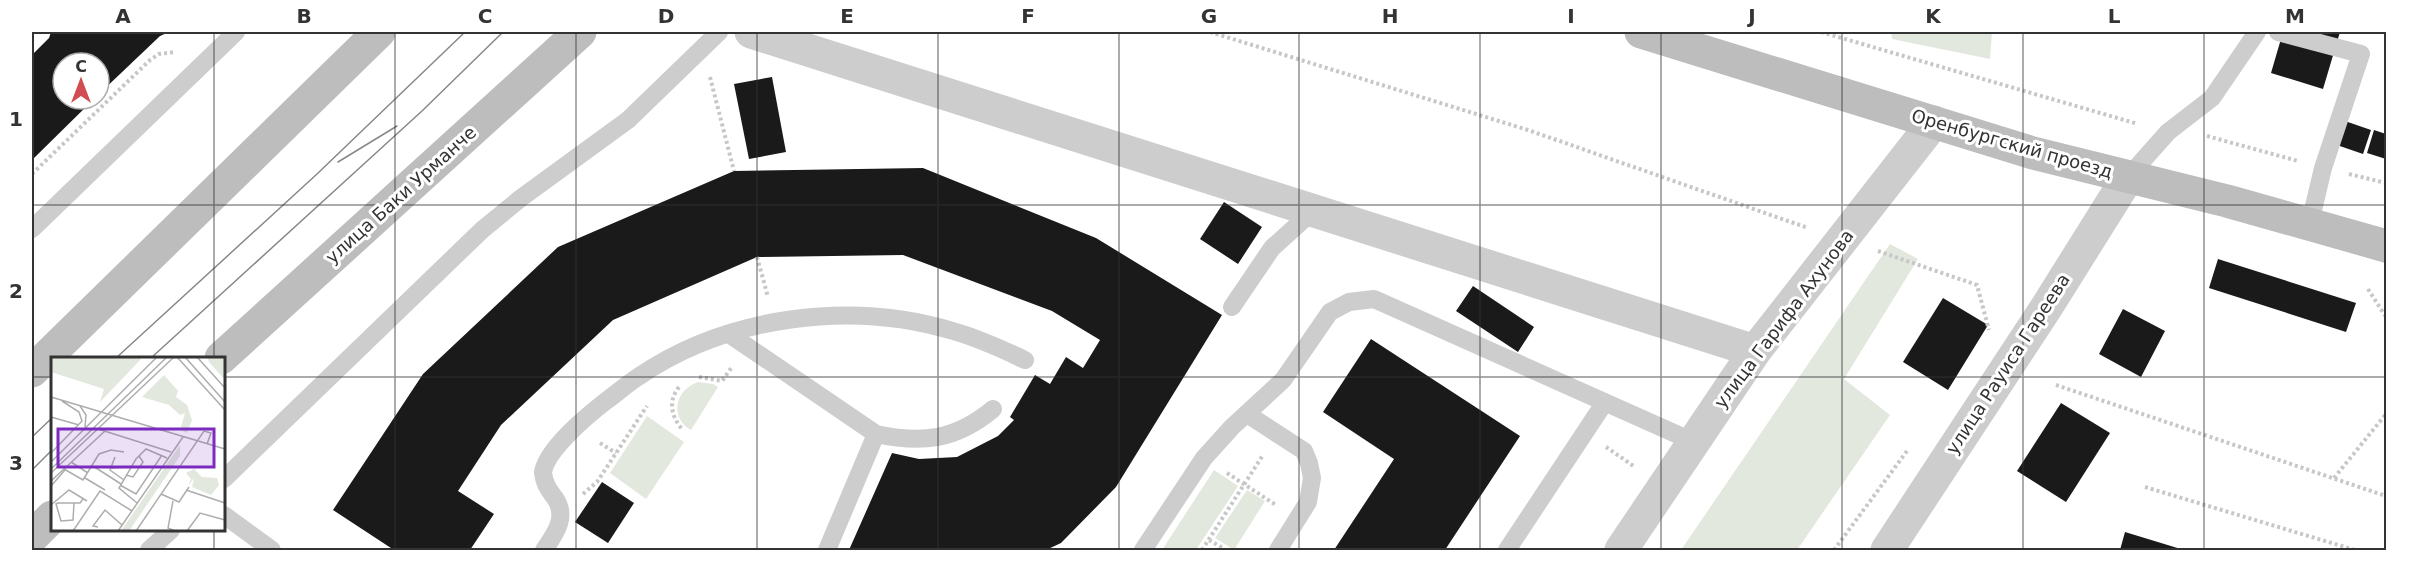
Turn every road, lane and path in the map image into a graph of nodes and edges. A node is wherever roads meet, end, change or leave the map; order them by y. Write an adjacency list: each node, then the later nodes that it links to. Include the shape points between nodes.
1 (236, 32): 22 (lane)
2 (379, 32): 36 (main road)
3 (580, 32): 34 (main road, улица Баки Урманче)
4 (719, 32): 11 (lane)
5 (751, 32): 20 (street)
6 (1210, 32): 23 (path, via 1528,130)
7 (1641, 32): 13 (main road, Оренбургский проезд)
8 (1821, 32): 14 (path)
9 (2257, 32): 14 (lane, via 2212,98)
10 (2278, 32): 15 (lane, via 2361,54)
11 (702, 48): 16 (path); 52 (lane, via 628,120 482,230)
12 (184, 49): 17 (path, via 150,60)
13 (1934, 122): 18 (main road, Оренбургский проезд); 23 (street, улица Гарифа Ахунова)
14 (2168, 132): 15 (path, via 2209,136); 18 (lane)
15 (2323, 168): 19 (path); 21 (lane)
16 (734, 171)
17 (32, 174)
18 (2128, 177): 21 (main road, Оренбургский проезд); 74 (street, улица Рауиса Гареева)
19 (2386, 183)
20 (1314, 210): 27 (lane, via 1272,248); 33 (street)
21 (2310, 223): 24 (main road, Оренбургский проезд)
22 (32, 230)
23 (1842, 240): 31 (path, via 1977,285); 33 (street, улица Гарифа Ахунова)
24 (2386, 246)
25 (757, 257): 29 (path)
26 (2368, 289): 28 (path)
27 (1232, 307)
28 (2386, 317)
29 (774, 322): 30 (lane); 35 (lane, via 864,316 904,320 952,330)
30 (729, 334): 32 (lane); 57 (lane, via 682,352 640,376 593,411 555,450 543,472 547,489)
31 (1990, 337)
32 (746, 345): 37 (path, via 724,380); 47 (lane)
33 (1755, 351): 49 (street, улица Гарифа Ахунова)
34 (222, 357)
35 (1025, 360)
36 (32, 371)
37 (691, 379)
38 (684, 382): 45 (path, via 675,393 672,409)
39 (2056, 385): 53 (path)
40 (1605, 402): 43 (lane, via 1374,299 1362,299 1330,312 1283,380); 46 (lane); 49 (lane)
41 (649, 404): 57 (path, via 597,482)
42 (993, 409): 47 (lane, via 958,432 934,439 904,440)
43 (1247, 414): 48 (lane); 50 (lane)
44 (2386, 414): 53 (path)
45 (682, 429)
46 (1584, 433): 51 (path); 72 (lane)
47 (876, 434): 67 (lane)
48 (1277, 434): 54 (path); 60 (lane, via 1304,451 1309,463 1312,489)
49 (1694, 442): 73 (street, улица Гарифа Ахунова)
50 (1204, 458): 54 (path); 68 (lane)
51 (1641, 471)
52 (225, 478)
53 (2334, 478): 56 (path)
54 (1244, 484): 60 (path); 63 (path)
55 (2145, 487): 75 (path)
56 (2386, 496)
57 (560, 510): 66 (lane, via 558,529)
58 (225, 516): 65 (lane)
59 (51, 518): 62 (main road)
60 (1298, 520): 71 (lane)
61 (170, 531): 64 (lane)
62 (32, 537)
63 (1209, 540): 69 (path); 70 (path)
64 (149, 550)
65 (272, 550)
66 (544, 550)
67 (827, 550)
68 (1143, 550)
69 (1202, 550)
70 (1226, 550)
71 (1278, 550)
72 (1507, 550)
73 (1621, 550)
74 (1887, 550)
75 (2355, 550)

